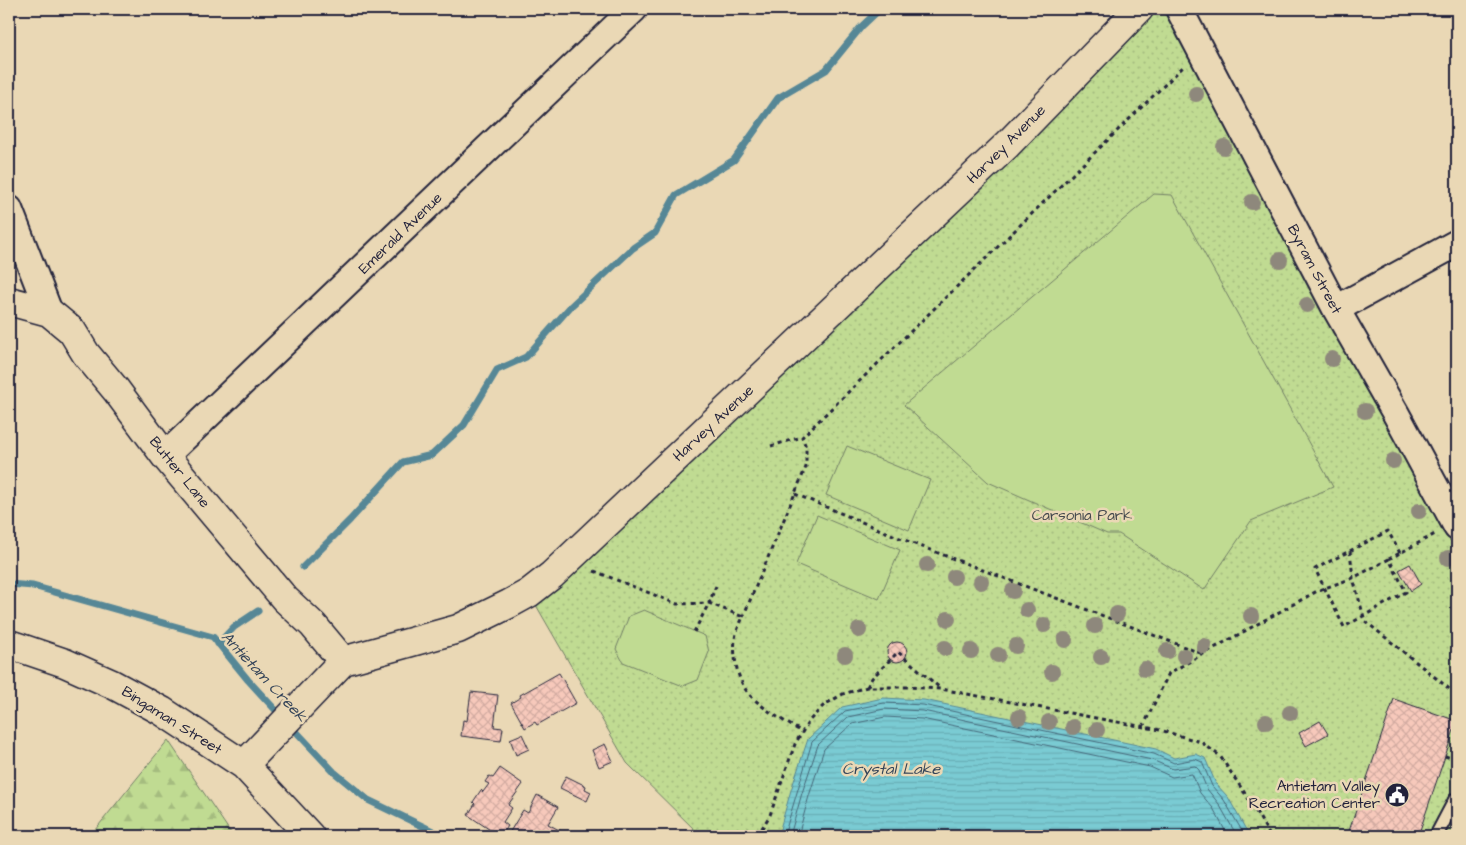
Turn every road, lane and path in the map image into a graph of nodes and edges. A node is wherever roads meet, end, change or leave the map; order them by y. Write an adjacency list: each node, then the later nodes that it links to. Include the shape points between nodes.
1 (634, 9): 12 (street, Emerald Avenue)
2 (1138, 9): 18 (street, Harvey Avenue, via 1007,145)
3 (1179, 9): 8 (street, Byram Street)
4 (1185, 66): 10 (path)
5 (9, 209): 9 (street)
6 (1457, 242): 8 (street)
7 (9, 301): 9 (street, Butter Lane)
8 (1336, 309): 14 (street, Byram Street)
9 (49, 312): 12 (street, Butter Lane, via 72,331)
10 (802, 437): 11 (path); 13 (path, via 806,447 806,467)
11 (771, 446)
12 (165, 456): 28 (street, Butter Lane, via 285,599 313,625)
13 (795, 494): 24 (path); 27 (path, via 912,543)
14 (1456, 525): 16 (path)
15 (1350, 551): 16 (path, via 1388,531); 19 (path); 21 (path, via 1315,570)
16 (1400, 554): 17 (path)
17 (1390, 559): 19 (path); 23 (path, via 1406,592)
18 (568, 560): 22 (path, via 677,604); 28 (street, Harvey Avenue, via 529,593 458,628)
19 (1353, 578): 21 (path); 23 (path)
20 (716, 586): 22 (path)
21 (1324, 588): 23 (path, via 1344,627); 27 (path)
22 (709, 603): 24 (path); 25 (path)
23 (1364, 616): 31 (path, via 1365,621)
24 (743, 617): 33 (path, via 735,638 735,656 741,680 748,693 762,705)
25 (694, 632)
26 (9, 644): 36 (street, Bingaman Street, via 112,684)
27 (1203, 654): 32 (path, via 1169,673)
28 (343, 661): 36 (street, Harvey Avenue)
29 (867, 687): 30 (path); 30 (path, via 898,652); 33 (path, via 843,694 824,705)
30 (941, 689): 32 (path)
31 (1457, 695)
32 (1143, 727): 40 (path, via 1201,742 1220,756)
33 (802, 732): 38 (path)
34 (1446, 756): 35 (path)
35 (1457, 760)
36 (244, 765): 39 (street, Bingaman Street)
37 (1457, 799): 41 (lane)
38 (759, 835)
39 (310, 836)
40 (1270, 836)
41 (1436, 836)

